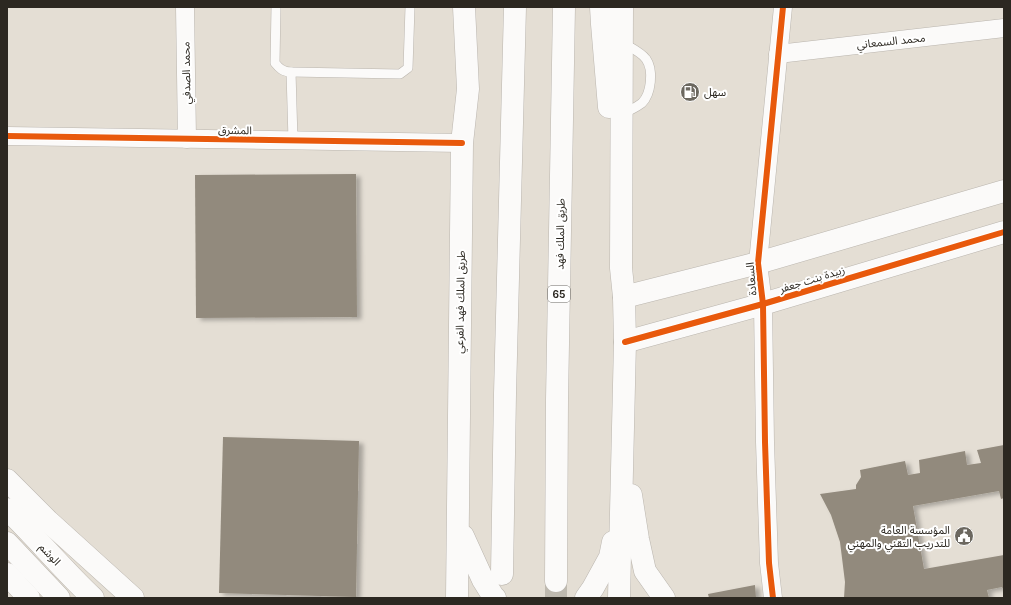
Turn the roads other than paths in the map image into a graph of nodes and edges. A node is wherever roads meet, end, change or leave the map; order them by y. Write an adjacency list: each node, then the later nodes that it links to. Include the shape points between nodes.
1 (184, 7): 18 (street, محمد الصدفي)
2 (276, 7): 14 (lane, via 275,63 286,72)
3 (410, 7): 14 (lane, via 408,68 400,74)
4 (464, 7): 15 (main road, طريق الملك فهد الفرعي)
5 (478, 7): 15 (main road)
6 (515, 7): 37 (main road)
7 (564, 7): 38 (main road, طريق الملك فهد / 65)
8 (601, 7): 24 (main road)
9 (622, 7): 12 (main road)
10 (783, 7): 13 (street, السعادة)
11 (1004, 28): 13 (street, محمد السمعاني)
12 (622, 42): 16 (main road); 16 (lane, via 645,58 650,65 651,77 649,92 642,103)
13 (778, 54): 23 (street, السعادة)
14 (291, 72): 19 (lane)
15 (468, 89): 20 (main road, طريق الملك فهد الفرعي)
16 (621, 115): 24 (main road)
17 (7, 136): 18 (street, المشرق)
18 (187, 139): 19 (street, المشرق)
19 (293, 140): 20 (street, المشرق)
20 (462, 143): 29 (main road, طريق الملك فهد الفرعي)
21 (1004, 191): 23 (main road)
22 (1004, 232): 26 (main road, زبيدة بنت جعفر)
23 (758, 263): 25 (main road); 26 (street, السعادة)
24 (621, 268): 25 (main road)
25 (624, 297): 27 (main road)
26 (763, 304): 27 (main road, زبيدة بنت جعفر); 51 (street, السعادة, via 769,563)
27 (625, 342): 28 (main road)
28 (622, 430): 31 (main road); 50 (main road, via 645,571)
29 (459, 446): 33 (main road); 35 (main road, طريق الملك فهد الفرعي)
30 (7, 480): 42 (main road)
31 (621, 495): 47 (main road, via 610,557); 48 (main road); 49 (main road)
32 (7, 509): 41 (main road, الوشم)
33 (463, 536): 45 (main road); 46 (main road, via 483,580)
34 (7, 543): 40 (main road)
35 (458, 564): 43 (main road); 44 (main road, طريق الملك فهد الفرعي)
36 (7, 574): 39 (main road)
37 (502, 574)
38 (556, 581)
39 (29, 598)
40 (58, 598)
41 (93, 598)
42 (132, 598)
43 (453, 598)
44 (457, 598)
45 (469, 598)
46 (495, 598)
47 (586, 598)
48 (606, 598)
49 (619, 598)
50 (664, 598)
51 (773, 598)

